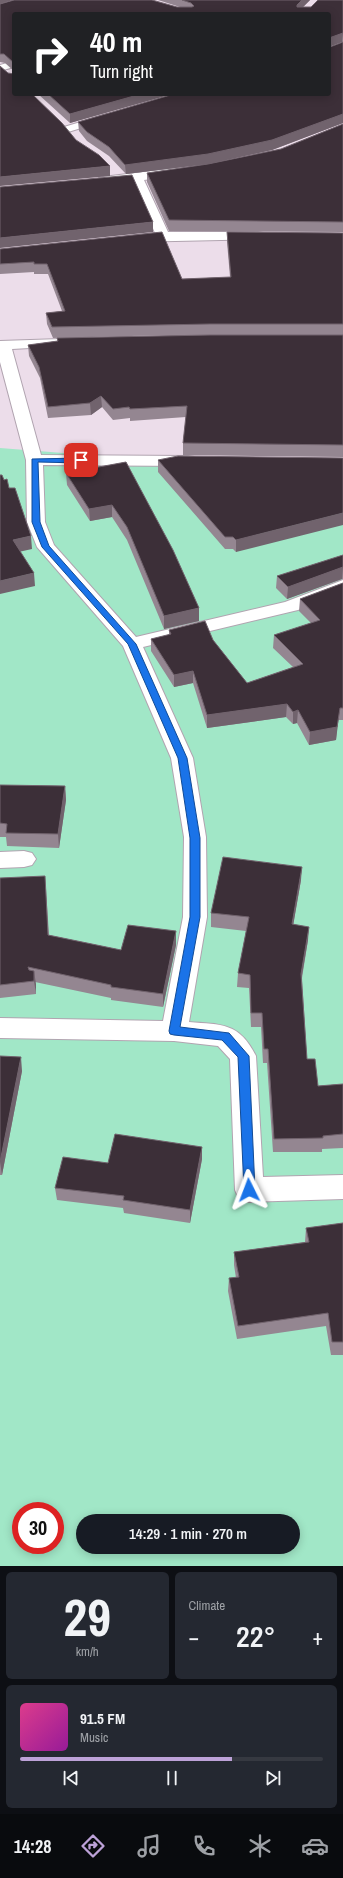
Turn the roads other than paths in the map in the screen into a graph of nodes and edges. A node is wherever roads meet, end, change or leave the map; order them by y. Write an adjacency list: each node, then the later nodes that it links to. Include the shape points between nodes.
1 (12, 64): 2 (street)
2 (0, 67): 3 (street)
3 (10, 75)
4 (119, 114): 5 (street, via 65,126)
5 (77, 139)
6 (112, 169): 9 (street)
7 (188, 171): 8 (street)
8 (137, 177): 9 (street); 11 (street)
9 (120, 179): 10 (street)
10 (90, 182)
11 (163, 236): 12 (street); 13 (street)
12 (272, 236)
13 (124, 240)
14 (75, 343): 15 (street, via 3,345)
15 (34, 460): 16 (street); 18 (street, via 36,522 46,547)
16 (200, 462)
17 (343, 586): 18 (street, via 292,606)
18 (132, 644): 22 (street, via 182,758 195,838 195,917)
19 (24, 859): 20 (street)
20 (0, 860)
21 (0, 1028): 22 (street)
22 (174, 1031): 23 (street, via 225,1036 243,1056 249,1190)
23 (343, 1187)

